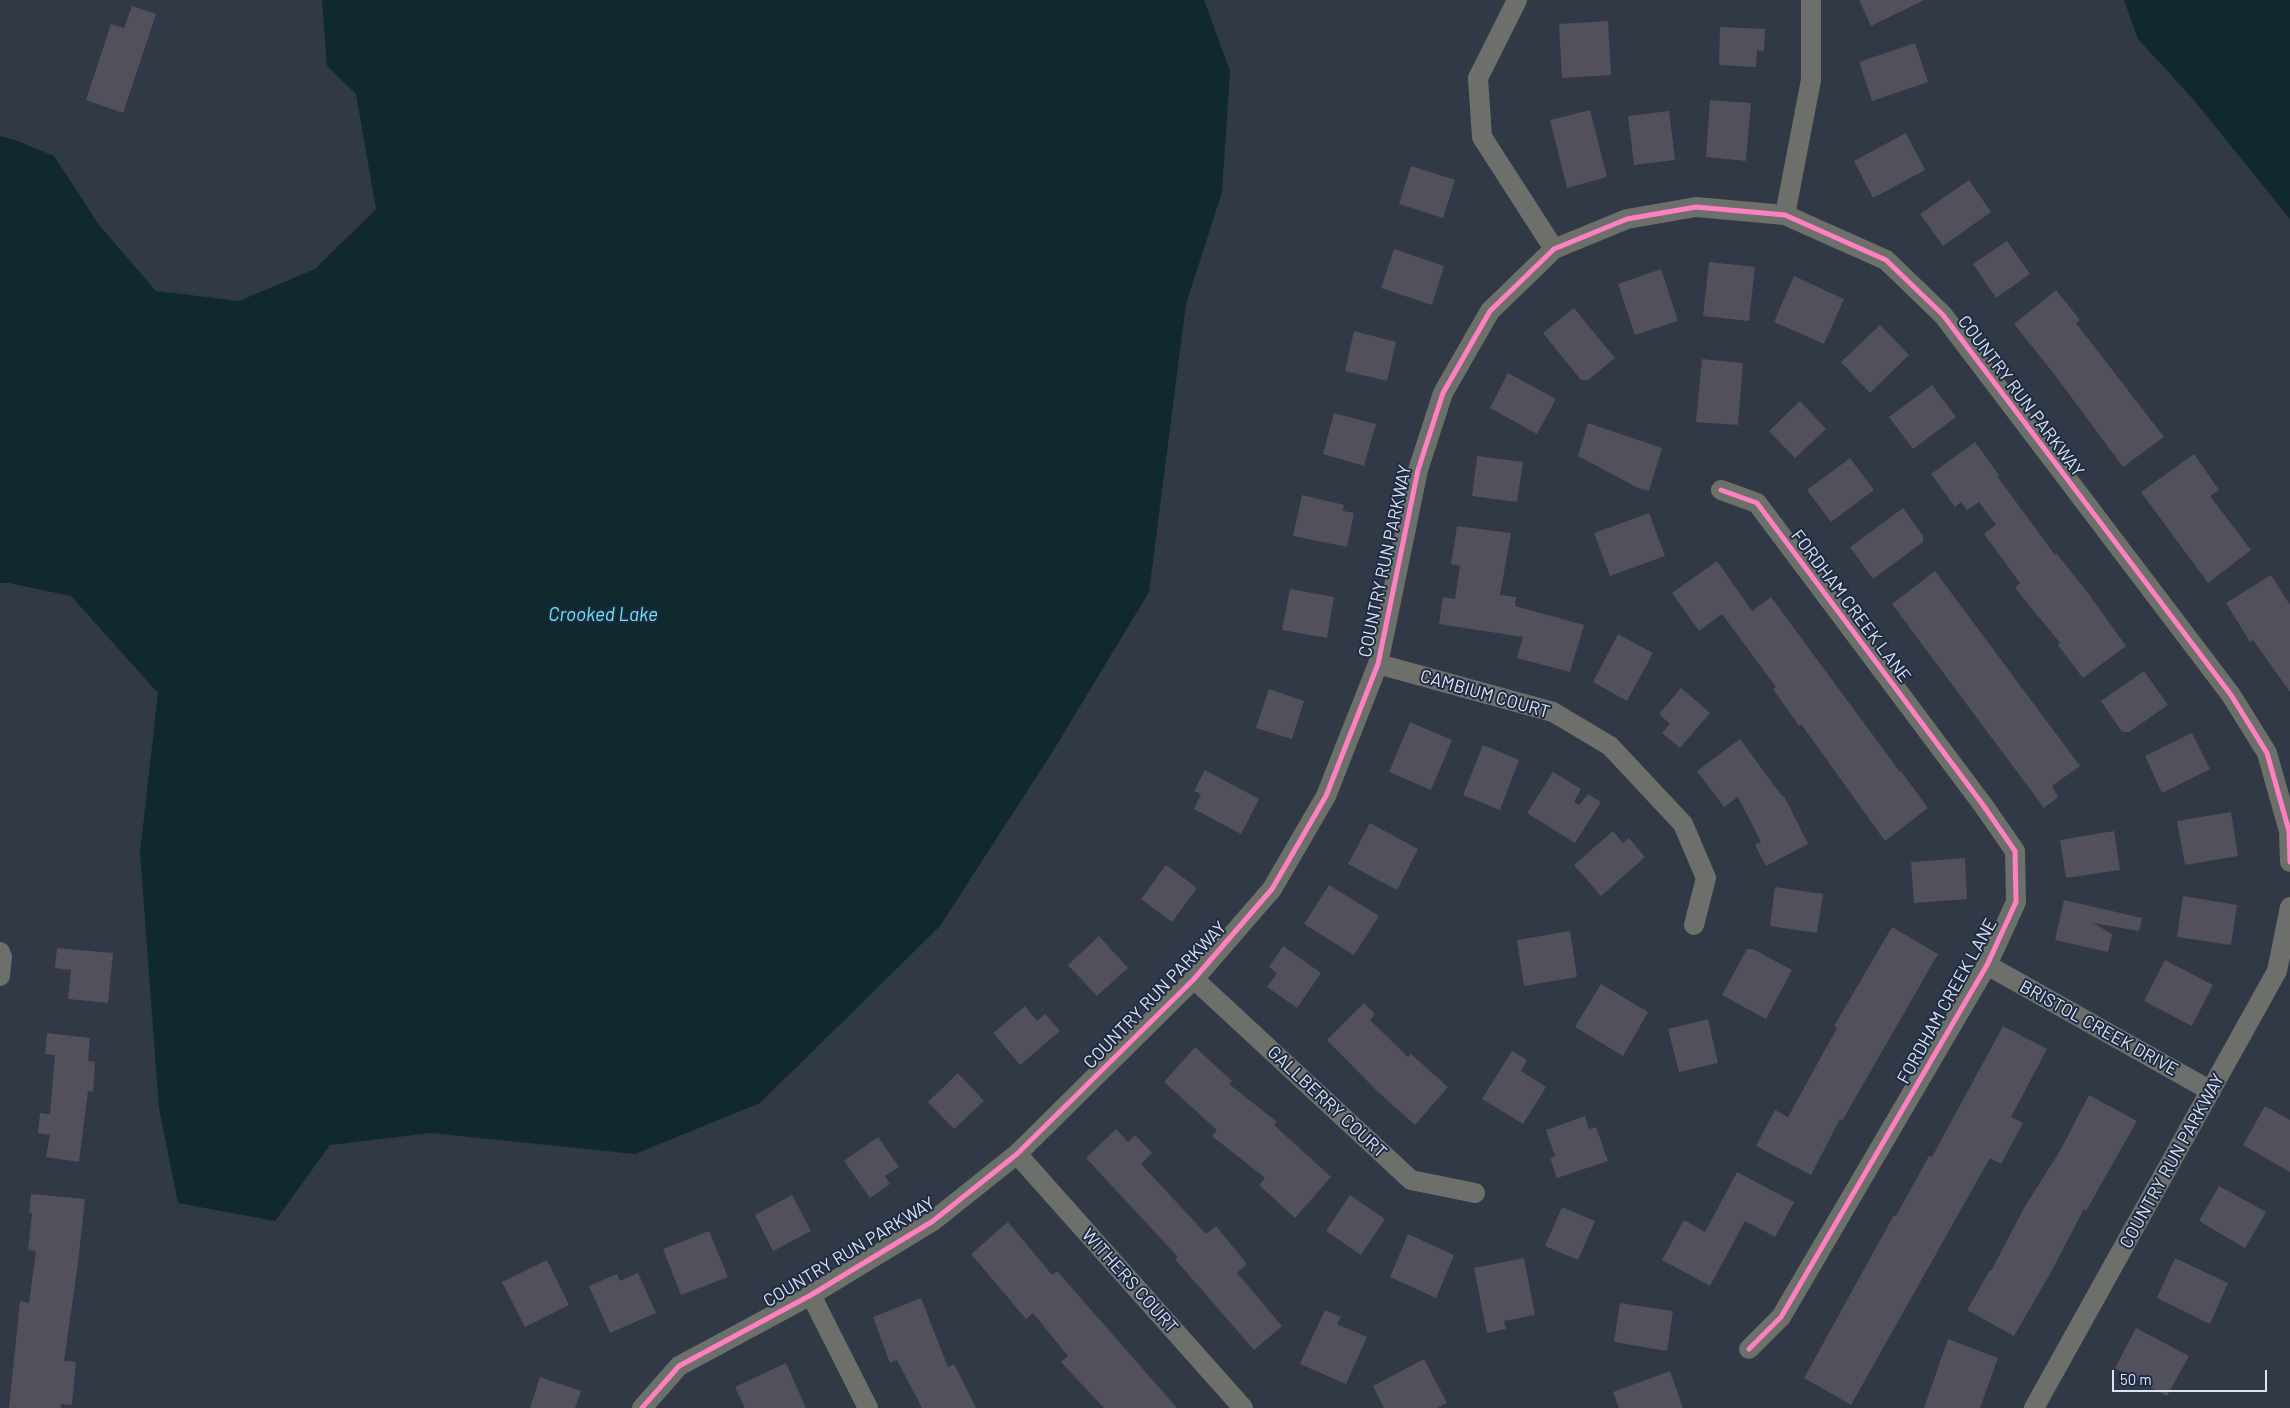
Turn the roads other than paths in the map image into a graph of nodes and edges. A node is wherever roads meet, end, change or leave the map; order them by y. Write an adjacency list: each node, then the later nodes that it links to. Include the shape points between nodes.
1 (1518, 0): 4 (street, via 1478,78 1482,137)
2 (1811, 0): 3 (street, via 1811,80)
3 (1785, 215): 4 (street, COUNTRY RUN PARKWAY, via 1696,207 1627,219); 7 (street, COUNTRY RUN PARKWAY, via 1886,260 1943,315 2231,695 2268,754 2289,832)
4 (1554, 249): 6 (street, COUNTRY RUN PARKWAY, via 1490,311 1443,393 1418,470)
5 (1721, 490): 11 (street, FORDHAM CREEK LANE, via 1756,503 2015,850 2016,902)
6 (1378, 664): 9 (street, CAMBIUM COURT, via 1553,712 1610,746 1684,824 1706,878); 13 (street, COUNTRY RUN PARKWAY, via 1322,804 1272,889)
7 (2290, 862)
8 (2290, 907): 14 (street, COUNTRY RUN PARKWAY, via 2277,971)
9 (1694, 925)
10 (0, 952): 12 (street)
11 (1987, 964): 14 (street, BRISTOL CREEK DRIVE); 18 (street, FORDHAM CREEK LANE, via 1781,1317)
12 (0, 976)
13 (1194, 979): 15 (street, COUNTRY RUN PARKWAY); 16 (street, GALLBERRY COURT, via 1411,1180)
14 (2211, 1091): 22 (street, COUNTRY RUN PARKWAY)
15 (1018, 1154): 17 (street, COUNTRY RUN PARKWAY, via 932,1221); 21 (street, WITHERS COURT)
16 (1475, 1192)
17 (811, 1295): 19 (street, COUNTRY RUN PARKWAY, via 679,1366); 20 (street)
18 (1749, 1349)
19 (642, 1408)
20 (868, 1408)
21 (1243, 1408)
22 (2034, 1408)

